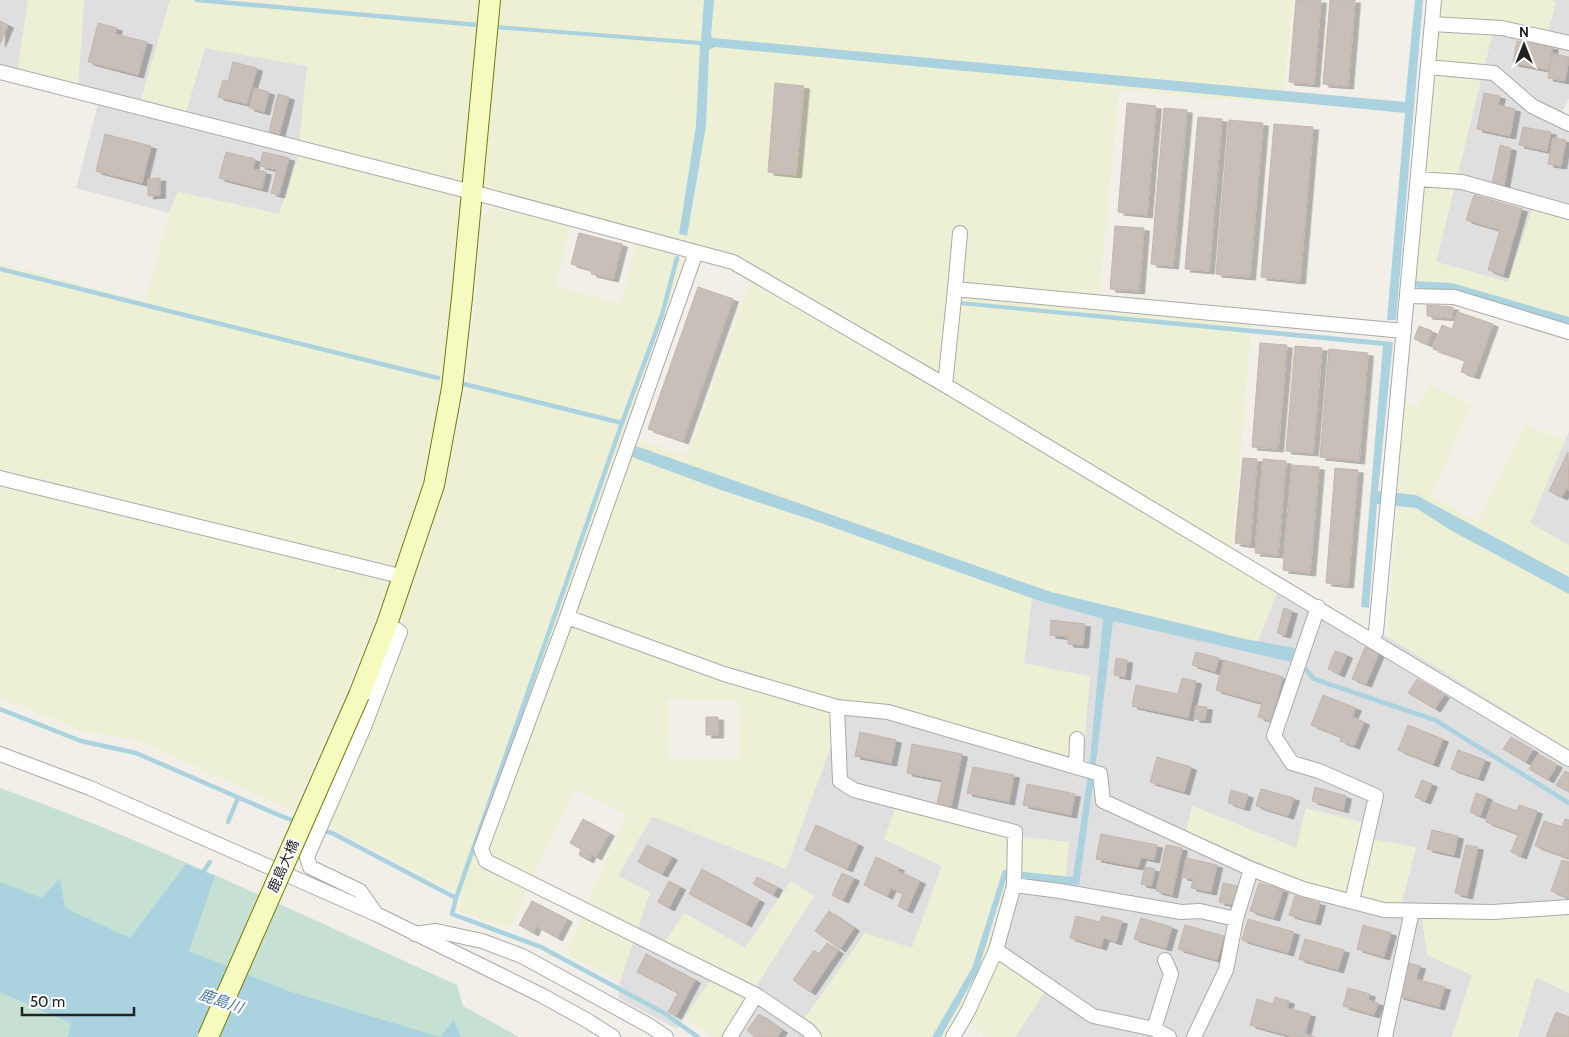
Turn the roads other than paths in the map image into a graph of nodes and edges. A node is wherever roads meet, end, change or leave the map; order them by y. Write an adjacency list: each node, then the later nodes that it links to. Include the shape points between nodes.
1 (490, 0): 9 (street, 鹿島大橋)
2 (1434, 0): 3 (street)
3 (1432, 24): 4 (street, via 1502,28); 5 (street)
4 (1569, 42)
5 (1428, 67): 7 (street, via 1494,73 1532,106); 8 (street)
6 (0, 72): 9 (street)
7 (1569, 124)
8 (1418, 179): 10 (street, via 1462,182); 14 (street)
9 (472, 192): 12 (street); 19 (street, 鹿島大橋, via 452,388 434,485)
10 (1569, 212)
11 (960, 233): 13 (street)
12 (696, 252): 17 (street, via 732,262); 21 (street)
13 (955, 289): 15 (street); 17 (street)
14 (1407, 296): 15 (street); 16 (street, via 1454,297)
15 (1404, 331): 23 (street, via 1376,632)
16 (1569, 332)
17 (945, 384): 20 (street)
18 (0, 478): 19 (street)
19 (404, 577): 22 (street, 鹿島大橋)
20 (1318, 607): 23 (street); 31 (street, via 1274,736 1292,763 1376,796)
21 (567, 617): 24 (street, via 724,674); 39 (street, via 481,849 486,862)
22 (388, 624): 34 (street, via 400,632 308,857 310,867 360,891); 41 (street, 鹿島大橋, bridge)
23 (1372, 639): 27 (street)
24 (837, 707): 28 (street, via 888,712); 30 (street, via 840,781 854,790 1015,832)
25 (1077, 739): 28 (street)
26 (0, 754): 34 (street, via 90,788)
27 (1569, 759)
28 (1079, 768): 29 (street, via 1100,774 1104,802)
29 (1251, 870): 31 (street, via 1303,889); 35 (street)
30 (1014, 885): 35 (street); 37 (street)
31 (1352, 901): 33 (street, via 1384,910)
32 (1569, 908): 33 (street, via 1493,912)
33 (1412, 911): 49 (street)
34 (376, 914): 36 (street)
35 (1236, 919): 48 (street, via 1226,970)
36 (414, 934): 42 (street, via 541,995); 43 (street, via 436,931 482,941 522,956)
37 (996, 950): 40 (street, via 1093,1016); 46 (street)
38 (1166, 960): 40 (street, via 1170,974)
39 (756, 995): 44 (street); 45 (street)
40 (1154, 1029): 47 (street)
41 (208, 1037)
42 (613, 1037)
43 (666, 1037)
44 (730, 1037)
45 (814, 1037)
46 (953, 1037)
47 (1169, 1037)
48 (1194, 1037)
49 (1385, 1037)

